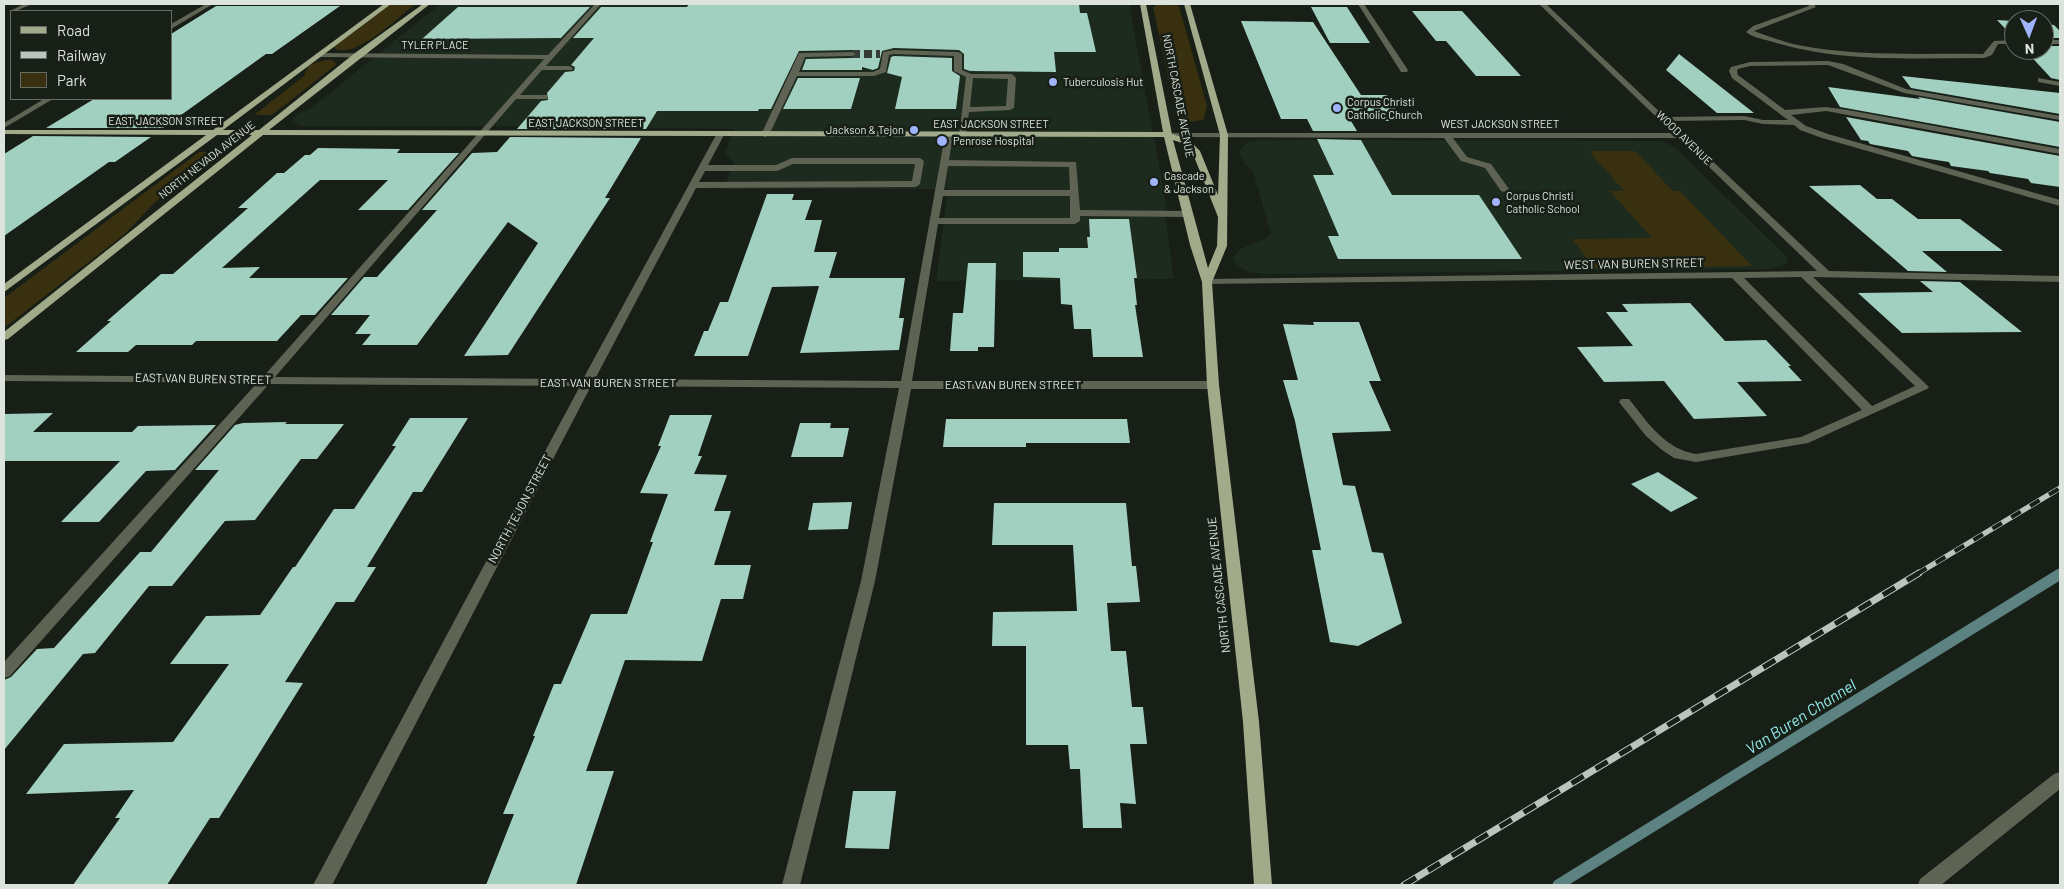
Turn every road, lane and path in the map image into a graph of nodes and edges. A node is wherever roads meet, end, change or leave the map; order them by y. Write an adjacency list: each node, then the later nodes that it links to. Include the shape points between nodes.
1 (29, 4): 11 (street)
2 (210, 4): 12 (street)
3 (388, 4): 15 (main road, NORTH NEVADA AVENUE)
4 (426, 4): 16 (main road, NORTH NEVADA AVENUE)
5 (598, 4): 17 (street)
6 (1143, 4): 43 (main road, NORTH CASCADE AVENUE)
7 (1187, 4): 44 (main road, NORTH CASCADE AVENUE)
8 (1361, 4): 20 (street)
9 (1542, 4): 31 (street, WOOD AVENUE)
10 (1812, 4): 13 (street, via 1813,7 1755,27 1750,32 1812,50 1877,55 1984,56 1996,42)
11 (16, 10)
12 (172, 26)
13 (2004, 42)
14 (852, 54): 21 (street, via 802,55)
15 (320, 55): 16 (street, TYLER PLACE); 37 (main road, NORTH NEVADA AVENUE)
16 (358, 55): 17 (street, TYLER PLACE); 38 (main road, NORTH NEVADA AVENUE)
17 (550, 57): 18 (street)
18 (540, 68): 19 (street); 25 (street)
19 (569, 68)
20 (1404, 70)
21 (794, 74): 22 (street, via 874,74 883,70 883,54 894,52 958,54 958,71); 41 (street)
22 (970, 76): 28 (street); 28 (street, via 1012,78 1010,108)
23 (2041, 80): 24 (street)
24 (2060, 84)
25 (514, 97): 26 (street); 39 (street)
26 (544, 97)
27 (48, 100): 34 (street)
28 (965, 110): 42 (street)
29 (1783, 113): 30 (street, via 1735,76 1732,71 1735,67 1828,63 1904,91); 33 (street); 47 (street, via 1826,109 1848,112)
30 (2060, 118)
31 (1664, 119): 32 (street, via 1744,118); 35 (street, WOOD AVENUE)
32 (1763, 122): 33 (street); 35 (street, via 1750,126)
33 (1796, 123): 54 (street, via 1825,136)
34 (4, 126)
35 (1671, 126): 46 (street, WOOD AVENUE)
36 (4, 132): 37 (main road, EAST JACKSON STREET)
37 (216, 132): 38 (main road, EAST JACKSON STREET); 64 (main road, NORTH NEVADA AVENUE)
38 (263, 132): 39 (main road, EAST JACKSON STREET); 65 (main road, NORTH NEVADA AVENUE)
39 (482, 134): 40 (main road, EAST JACKSON STREET); 67 (street)
40 (720, 135): 41 (main road, EAST JACKSON STREET); 49 (street, NORTH TEJON STREET)
41 (764, 135): 42 (main road, EAST JACKSON STREET)
42 (955, 135): 43 (main road, EAST JACKSON STREET); 48 (street)
43 (1168, 135): 44 (street, WEST JACKSON STREET); 56 (main road, NORTH CASCADE AVENUE); 57 (main road, via 1185,142 1197,153)
44 (1224, 135): 45 (street, WEST JACKSON STREET); 57 (main road, NORTH CASCADE AVENUE)
45 (1447, 136): 46 (street, WEST JACKSON STREET); 51 (street, via 1464,159 1488,166)
46 (1682, 136): 60 (street, WOOD AVENUE)
47 (2060, 151)
48 (944, 164): 52 (street); 53 (street, via 1074,164)
49 (702, 168): 50 (street, NORTH TEJON STREET); 50 (street, via 777,168 792,160 920,161 916,184)
50 (693, 185): 68 (street, NORTH TEJON STREET)
51 (1504, 189)
52 (939, 193): 53 (street); 58 (street)
53 (1074, 193): 55 (street)
54 (2060, 204)
55 (1075, 213): 56 (street); 58 (street, via 1075,221)
56 (1187, 214): 63 (main road, NORTH CASCADE AVENUE)
57 (1223, 218): 63 (main road, NORTH CASCADE AVENUE, via 1222,246)
58 (934, 221): 69 (street)
59 (1804, 274): 60 (street, WEST VAN BUREN STREET); 61 (street, WEST VAN BUREN STREET); 72 (street, via 1923,386)
60 (1826, 274): 62 (street, WEST VAN BUREN STREET)
61 (1736, 276): 63 (street, WEST VAN BUREN STREET); 72 (street)
62 (2060, 279)
63 (1207, 282): 70 (main road, NORTH CASCADE AVENUE)
64 (4, 289)
65 (4, 337)
66 (4, 378): 67 (street, EAST VAN BUREN STREET)
67 (266, 380): 68 (street, EAST VAN BUREN STREET); 73 (street)
68 (587, 383): 69 (street, EAST VAN BUREN STREET); 75 (street, NORTH TEJON STREET)
69 (906, 385): 70 (street, EAST VAN BUREN STREET); 76 (street, via 868,580)
70 (1213, 385): 77 (main road, NORTH CASCADE AVENUE, via 1251,722)
71 (1625, 402): 72 (street, via 1666,447 1678,455 1696,458 1804,440)
72 (1870, 411)
73 (4, 672)
74 (2060, 779): 78 (street)
75 (322, 885)
76 (791, 885)
77 (1263, 885)
78 (1927, 885)

